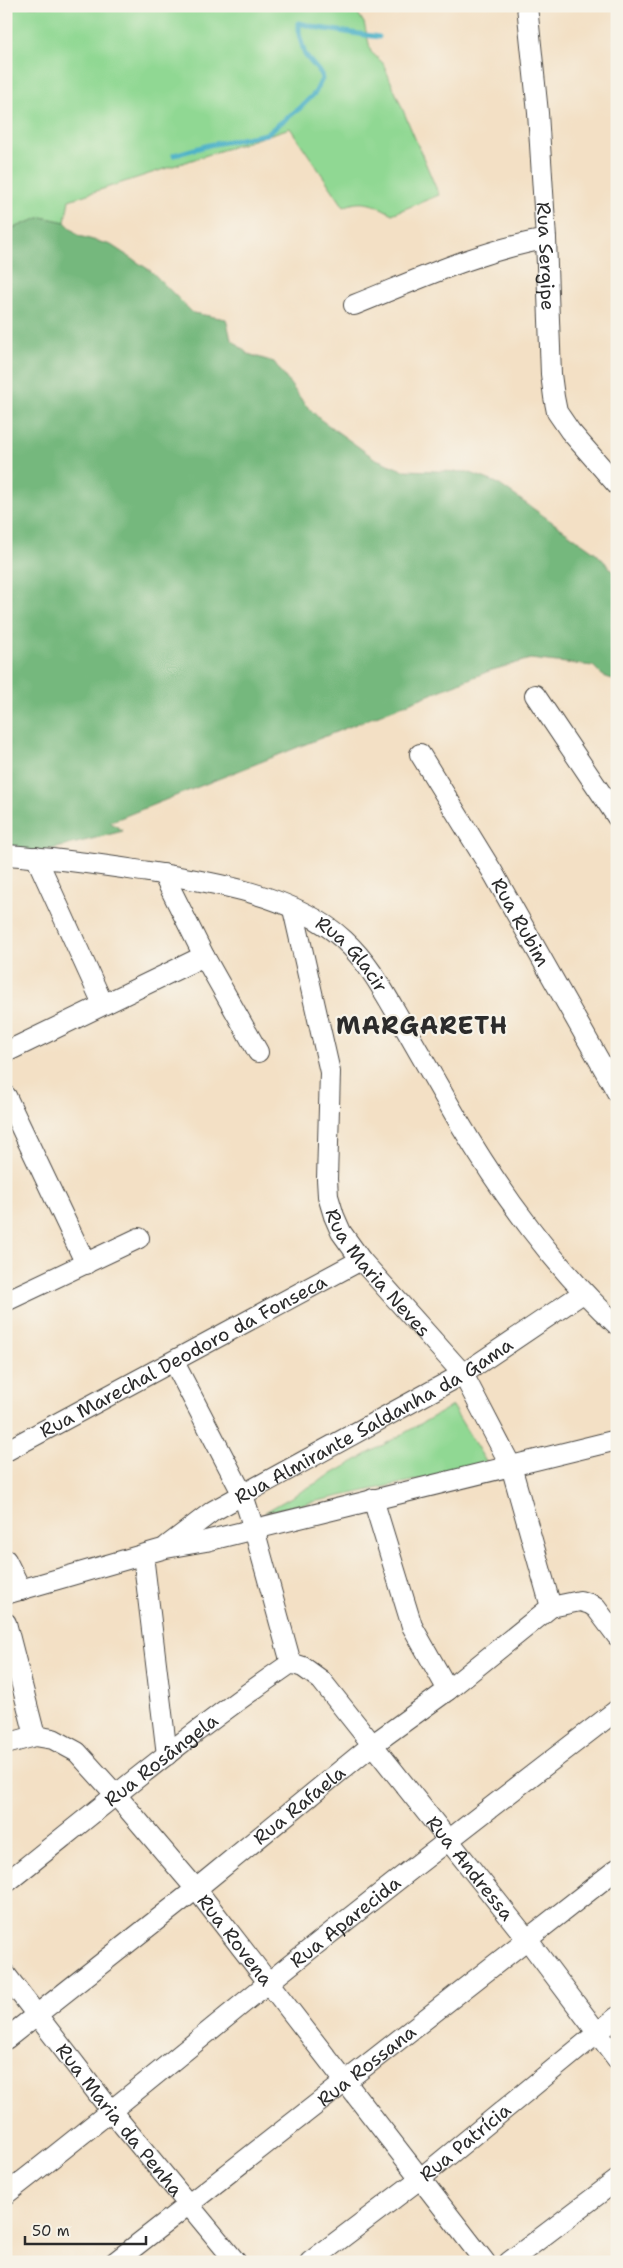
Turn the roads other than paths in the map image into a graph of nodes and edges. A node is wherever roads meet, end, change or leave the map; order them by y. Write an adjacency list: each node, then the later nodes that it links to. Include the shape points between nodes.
1 (527, 6): 2 (street, Rua Sergipe)
2 (546, 239): 3 (street, via 474,256); 4 (street, Rua Sergipe, via 551,374 557,412 584,449)
3 (354, 305)
4 (617, 485)
5 (535, 695): 7 (street)
6 (420, 754): 16 (street, Rua Rubim, via 492,871)
7 (617, 817)
8 (6, 856): 9 (street, Rua Glacir)
9 (36, 857): 10 (street, Rua Glacir); 13 (street)
10 (163, 874): 11 (street, Rua Glacir, via 246,890); 12 (street)
11 (293, 909): 19 (street, Rua Maria Neves, via 330,1072 328,1196 342,1232); 21 (street, Rua Glacir, via 328,928 359,955 378,981 483,1160)
12 (204, 956): 13 (street); 15 (street)
13 (103, 1004): 14 (street)
14 (6, 1052)
15 (258, 1052)
16 (617, 1092)
17 (6, 1096): 20 (street)
18 (139, 1238): 20 (street)
19 (361, 1260): 25 (street, Rua Marechal Deodoro da Fonseca); 26 (street, Rua Maria Neves)
20 (86, 1264): 22 (street)
21 (583, 1293): 23 (street, Rua Glacir); 26 (street, Rua Almirante Saldanha da Gama)
22 (6, 1301)
23 (609, 1306): 24 (street, Rua Glacir)
24 (617, 1325)
25 (174, 1362): 28 (street, Rua Marechal Deodoro da Fonseca); 30 (street)
26 (462, 1374): 29 (street, Rua Maria Neves); 30 (street, Rua Almirante Saldanha da Gama)
27 (617, 1440): 29 (street, Rua Almirante Saldanha da Gama)
28 (6, 1451)
29 (512, 1466): 31 (street, Rua Almirante Saldanha da Gama); 37 (street, Rua Maria Neves)
30 (243, 1495): 32 (street); 33 (street, Rua Almirante Saldanha da Gama, via 192,1526)
31 (373, 1499): 32 (street, Rua Almirante Saldanha da Gama); 41 (street, via 412,1626)
32 (254, 1529): 33 (street, Rua Almirante Saldanha da Gama); 40 (street)
33 (166, 1548): 34 (street, Rua Almirante Saldanha da Gama)
34 (143, 1555): 36 (street, Rua Almirante Saldanha da Gama); 46 (street)
35 (6, 1560): 36 (street)
36 (14, 1592)
37 (551, 1606): 39 (street, via 585,1602 596,1608); 41 (street, Rua Rafaela)
38 (6, 1623): 43 (street)
39 (617, 1636)
40 (291, 1663): 45 (street, Rua Andressa, via 321,1680); 46 (street, Rua Rosângela)
41 (448, 1690): 45 (street, Rua Rafaela)
42 (617, 1710): 48 (street, Rua Aparecida)
43 (35, 1736): 44 (street); 47 (street, Rua Rovena, via 54,1739 77,1752)
44 (6, 1744)
45 (372, 1745): 48 (street, Rua Andressa); 51 (street, Rua Rafaela)
46 (167, 1754): 47 (street, Rua Rosângela)
47 (116, 1795): 50 (street, Rua Rosângela); 51 (street, Rua Rovena)
48 (447, 1840): 52 (street, Rua Andressa); 54 (street, Rua Aparecida)
49 (617, 1869): 52 (street, Rua Rossana)
50 (6, 1883)
51 (196, 1889): 54 (street, Rua Rovena); 55 (street, Rua Rafaela)
52 (528, 1939): 57 (street, Rua Andressa); 60 (street, Rua Rossana)
53 (6, 1975): 55 (street, Rua Maria da Penha)
54 (268, 1983): 60 (street, Rua Rovena); 61 (street, Rua Aparecida)
55 (38, 2015): 58 (street, Rua Rafaela); 61 (street, Rua Maria da Penha)
56 (617, 2017): 57 (street, Rua Patrícia)
57 (598, 2032): 59 (street, Rua Andressa); 62 (street, Rua Patrícia)
58 (6, 2039)
59 (617, 2059)
60 (345, 2080): 62 (street, Rua Rovena); 65 (street, Rua Rossana)
61 (112, 2112): 64 (street, Rua Aparecida); 65 (street, Rua Maria da Penha)
62 (421, 2178): 68 (street, Rua Patrícia); 69 (street, Rua Rovena)
63 (617, 2180): 70 (street)
64 (6, 2194)
65 (189, 2204): 66 (street, Rua Rossana); 67 (street, Rua Maria da Penha)
66 (115, 2262)
67 (236, 2262)
68 (310, 2262)
69 (485, 2262)
70 (509, 2262)

